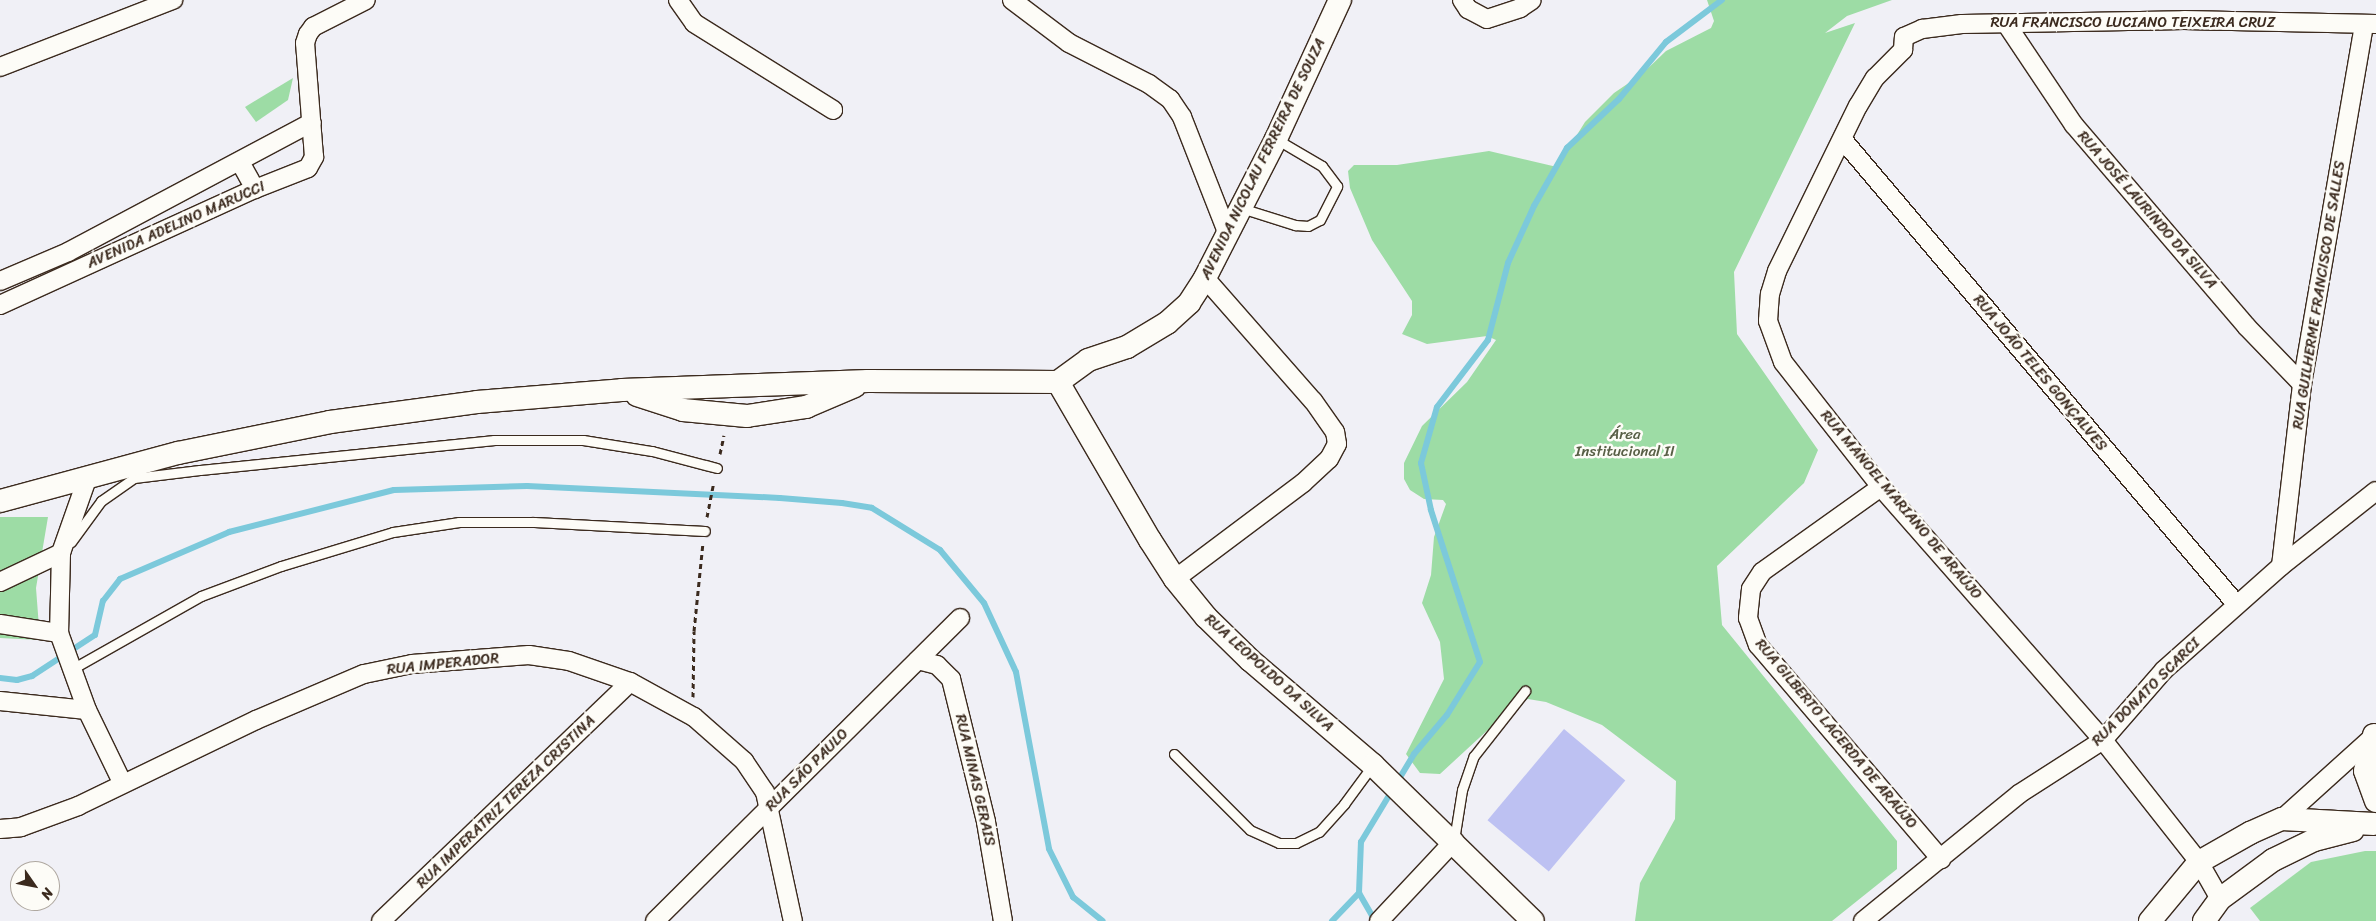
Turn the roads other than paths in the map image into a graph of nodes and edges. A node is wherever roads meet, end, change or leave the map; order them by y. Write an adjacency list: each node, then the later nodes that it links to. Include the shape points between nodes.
1 (173, 0): 11 (street)
2 (366, 0): 13 (street, AVENIDA ADELINO MARUCCI, via 313,27 308,34 305,43)
3 (678, 0): 12 (street, via 694,23)
4 (1012, 0): 19 (street, via 1069,42 1149,84 1170,99 1182,117)
5 (1340, 0): 14 (street, AVENIDA NICOLAU FERREIRA DE SOUZA)
6 (1462, 0): 7 (street, via 1468,9 1487,19 1520,8)
7 (1532, 0)
8 (2370, 24): 9 (street, RUA FRANCISCO LUCIANO TEIXEIRA CRUZ, via 2184,20); 25 (street, RUA GUILHERME FRANCISCO DE SALLES)
9 (2007, 25): 10 (street, RUA FRANCISCO LUCIANO TEIXEIRA CRUZ, via 1933,26 1904,37); 25 (street, RUA JOSÉ LAURINDO DA SILVA, via 2074,125 2246,326)
10 (1903, 50): 15 (street, RUA MANOEL MARIANO DE ARAÚJO, via 1874,78)
11 (0, 67)
12 (833, 110)
13 (312, 122): 16 (street, AVENIDA ADELINO MARUCCI); 17 (street, AVENIDA ADELINO MARUCCI, via 314,157 308,168)
14 (1276, 139): 18 (street, AVENIDA NICOLAU FERREIRA DE SOUZA); 18 (lane, via 1322,166 1332,176 1337,186 1320,220 1308,226 1296,225)
15 (1843, 140): 29 (street, RUA MANOEL MARIANO DE ARAÚJO, via 1777,272 1770,294 1768,321 1783,362); 37 (street, RUA JOÃO TELES GONÇALVES)
16 (240, 162): 17 (street); 21 (street, AVENIDA ADELINO MARUCCI, via 68,252)
17 (255, 189): 22 (street, AVENIDA ADELINO MARUCCI)
18 (1240, 208): 19 (street, AVENIDA NICOLAU FERREIRA DE SOUZA)
19 (1227, 232): 20 (street, AVENIDA NICOLAU FERREIRA DE SOUZA)
20 (1205, 278): 24 (street, AVENIDA NICOLAU FERREIRA DE SOUZA, via 1189,303 1167,323 1127,347 1088,360); 35 (street, via 1313,402 1335,432 1337,444 1329,458 1303,483)
21 (0, 282)
22 (0, 305)
23 (868, 381): 24 (street); 26 (street); 26 (street, via 806,407 747,416 684,410)
24 (1058, 382): 35 (street, RUA LEOPOLDO DA SILVA)
25 (2302, 384): 34 (street, RUA GUILHERME FRANCISCO DE SALLES)
26 (622, 390): 28 (street, via 477,402 330,422 178,453)
27 (717, 468): 33 (lane, via 652,451 583,440 494,440 134,478 101,500)
28 (87, 479): 31 (street); 33 (street)
29 (1881, 487): 48 (street, RUA MANOEL MARIANO DE ARAÚJO); 58 (street, RUA GILBERTO LACERDA DE ARAÚJO, via 1762,572 1752,589 1748,618 1758,645)
30 (2376, 491): 34 (street, RUA DONATO SCARCI)
31 (0, 501)
32 (705, 531): 42 (lane, via 534,522 459,522 393,532 281,566 201,596)
33 (60, 560): 36 (street); 40 (street)
34 (2281, 566): 37 (street, RUA DONATO SCARCI)
35 (1175, 579): 50 (street, RUA LEOPOLDO DA SILVA, via 1206,617 1250,660)
36 (0, 582)
37 (2237, 605): 48 (street, RUA DONATO SCARCI, via 2164,670)
38 (960, 618): 41 (street, RUA SÃO PAULO)
39 (0, 624): 40 (street)
40 (59, 633): 42 (street)
41 (918, 660): 53 (street, RUA SÃO PAULO); 65 (street, RUA MINAS GERAIS, via 937,665 951,679 990,840)
42 (72, 670): 46 (street)
43 (630, 682): 51 (street, RUA IMPERADOR, via 569,661 529,655 402,666 364,674 322,691); 53 (street, RUA IMPERADOR, via 694,717 744,761 765,792); 62 (street, RUA IMPERATRIZ TEREZA CRISTINA)
44 (1525, 691): 57 (lane, via 1474,756 1462,790)
45 (0, 701): 46 (street)
46 (87, 710): 51 (street)
47 (2375, 734): 52 (street, via 2365,770 2368,786); 54 (street)
48 (2103, 740): 58 (street, RUA DONATO SCARCI, via 2018,794); 59 (street, RUA MANOEL MARIANO DE ARAÚJO)
49 (1174, 754): 50 (lane, via 1250,830 1279,843 1296,843 1319,832)
50 (1373, 765): 57 (street, RUA LEOPOLDO DA SILVA)
51 (123, 784): 56 (street, RUA IMPERADOR, via 78,806 21,827)
52 (2376, 801)
53 (768, 809): 63 (street, RUA SÃO PAULO); 64 (street, RUA IMPERADOR)
54 (2282, 819): 55 (street); 59 (street)
55 (2375, 824): 60 (street, via 2314,840 2273,860)
56 (0, 829)
57 (1454, 841): 61 (street); 67 (street, RUA LEOPOLDO DA SILVA)
58 (1941, 859): 68 (street, RUA DONATO SCARCI)
59 (2199, 862): 60 (street, RUA MANOEL MARIANO DE ARAÚJO); 69 (street)
60 (2220, 899): 70 (street)
61 (1398, 913): 66 (street)
62 (381, 921)
63 (655, 921)
64 (793, 921)
65 (1003, 921)
66 (1379, 921)
67 (1533, 921)
68 (1863, 921)
69 (2150, 921)
70 (2204, 921)

